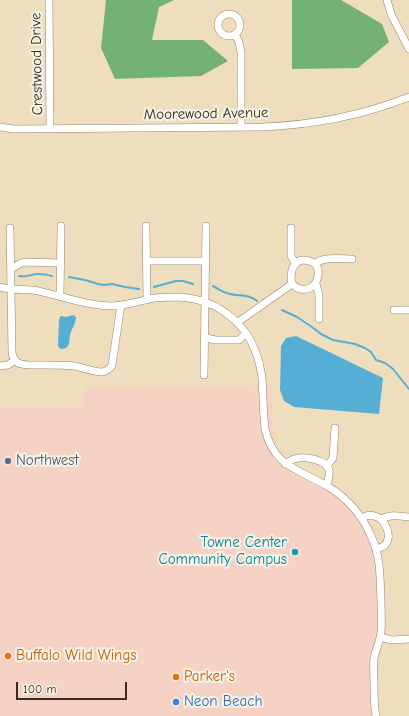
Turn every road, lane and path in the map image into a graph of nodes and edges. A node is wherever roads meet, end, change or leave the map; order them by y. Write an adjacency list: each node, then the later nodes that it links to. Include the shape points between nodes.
1 (49, 0): 8 (street, Crestwood Drive)
2 (387, 0): 4 (street)
3 (235, 34): 7 (street, via 241,52)
4 (409, 49)
5 (409, 97): 7 (street, Moorewood Avenue, via 372,110 331,120 288,126)
6 (0, 127): 8 (street, Moorewood Avenue)
7 (241, 127): 8 (street, Moorewood Avenue)
8 (50, 129)
9 (61, 226): 17 (street)
10 (146, 226): 15 (street)
11 (206, 226): 16 (street)
12 (10, 228): 20 (street)
13 (291, 228): 18 (street, via 291,256)
14 (352, 258): 19 (street, via 325,259)
15 (146, 261): 16 (street); 25 (street)
16 (206, 261): 26 (street)
17 (60, 263): 20 (street, via 26,262); 24 (street)
18 (295, 263): 19 (street, via 306,260); 21 (street, via 292,268)
19 (316, 264): 22 (street, via 319,273)
20 (11, 269): 23 (street)
21 (292, 284): 22 (street, via 303,289 312,288); 31 (street)
22 (316, 284): 30 (street, via 319,295)
23 (4, 288): 24 (street); 34 (street, via 12,356)
24 (60, 296): 27 (street, via 96,305)
25 (147, 300): 26 (street, via 176,297); 27 (street)
26 (206, 302): 31 (street, via 218,307); 33 (street)
27 (121, 305): 34 (street, via 112,365 106,371 74,366 23,364)
28 (394, 310): 29 (street)
29 (409, 310)
30 (319, 319)
31 (238, 322): 32 (street)
32 (246, 333): 33 (street, via 239,340); 38 (street, via 257,354 262,372 267,437)
33 (205, 338): 36 (street)
34 (15, 360): 35 (street, via 8,365)
35 (0, 366)
36 (204, 375)
37 (335, 428): 39 (street, via 333,458)
38 (285, 464): 39 (street, via 299,458 317,460); 40 (street)
39 (327, 465): 40 (street)
40 (328, 486): 42 (street, via 342,496)
41 (409, 517): 43 (street, via 394,515)
42 (362, 518): 43 (street, via 372,515); 44 (street)
43 (381, 519): 44 (street, via 388,536 384,546)
44 (376, 549): 45 (street, via 380,574)
45 (380, 637): 46 (street, via 392,640); 47 (street, via 373,665)
46 (409, 639)
47 (376, 716)

